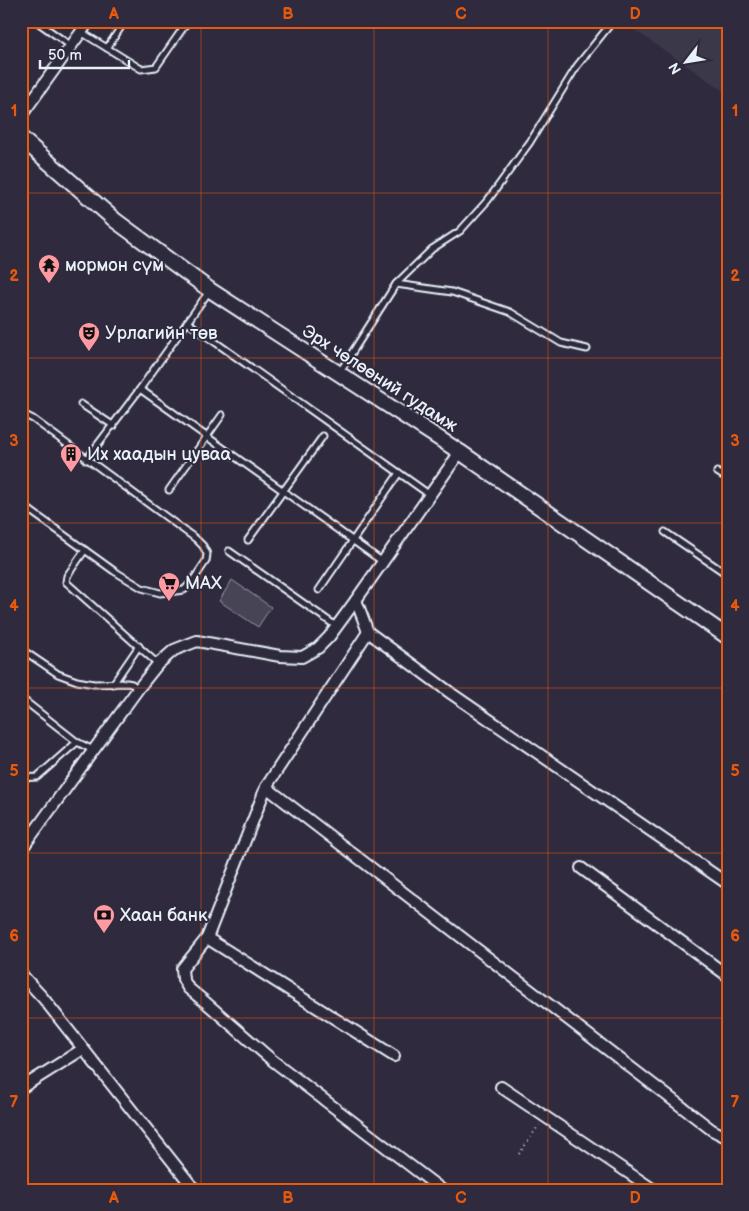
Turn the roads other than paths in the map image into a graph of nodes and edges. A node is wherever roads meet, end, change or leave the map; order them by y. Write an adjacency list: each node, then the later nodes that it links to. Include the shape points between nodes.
1 (36, 21): 7 (lane)
2 (89, 21): 6 (street)
3 (125, 21): 8 (lane)
4 (188, 21): 8 (lane, via 156,67 141,69)
5 (613, 21): 11 (lane, via 577,66 530,142 488,200 460,232 432,249)
6 (82, 32): 7 (street); 8 (lane)
7 (71, 46): 9 (street)
8 (107, 48)
9 (21, 116)
10 (21, 138): 12 (main road, Эрх чөлөөний гудамж, via 116,221)
11 (396, 284): 14 (lane, via 452,292 510,312 561,342); 15 (lane)
12 (210, 290): 13 (lane); 15 (main road, Эрх чөлөөний гудамж)
13 (187, 322): 16 (lane); 26 (lane)
14 (587, 349)
15 (339, 374): 23 (main road, Эрх чөлөөний гудамж)
16 (140, 389): 20 (lane); 22 (lane)
17 (81, 404): 20 (lane)
18 (21, 413): 24 (lane)
19 (222, 415): 22 (lane)
20 (114, 426): 24 (lane)
21 (324, 436): 29 (lane)
22 (207, 437): 28 (lane); 29 (lane)
23 (460, 452): 30 (street); 43 (main road, Эрх чөлөөний гудамж)
24 (86, 460): 35 (lane, via 196,539 207,554 206,561 184,590 160,594 142,588)
25 (717, 472): 27 (lane)
26 (399, 473): 30 (lane); 34 (lane)
27 (728, 479)
28 (169, 490)
29 (282, 492): 33 (lane); 34 (lane)
30 (430, 496): 37 (street)
31 (21, 504): 35 (lane)
32 (665, 532): 38 (lane)
33 (248, 540)
34 (353, 541): 37 (lane); 39 (lane)
35 (85, 550): 44 (lane, via 66,582)
36 (229, 551): 41 (lane)
37 (383, 562): 40 (street)
38 (728, 575)
39 (319, 590)
40 (356, 600): 41 (street); 42 (street)
41 (336, 626): 46 (street, via 318,648 302,657 197,641 174,650)
42 (368, 632): 53 (street); 56 (street, via 460,700)
43 (728, 636)
44 (139, 646): 46 (lane); 47 (lane)
45 (21, 649): 47 (lane, via 58,674 77,681)
46 (158, 664): 48 (street)
47 (113, 684): 48 (lane, via 132,684)
48 (138, 689): 51 (street)
49 (21, 698): 50 (lane)
50 (77, 742): 51 (lane); 52 (lane, via 37,777)
51 (94, 750): 54 (street)
52 (21, 778)
53 (266, 787): 57 (street); 64 (street, via 712,1130)
54 (21, 850)
55 (581, 868): 59 (street)
56 (728, 884)
57 (207, 938): 61 (street); 66 (street, via 182,969 182,979 188,988 272,1060)
58 (21, 974): 60 (street)
59 (728, 976)
60 (83, 1049): 63 (street); 65 (street)
61 (394, 1056)
62 (501, 1087): 67 (street)
63 (21, 1088)
64 (728, 1138)
65 (195, 1190)
66 (442, 1190)
67 (654, 1190)

